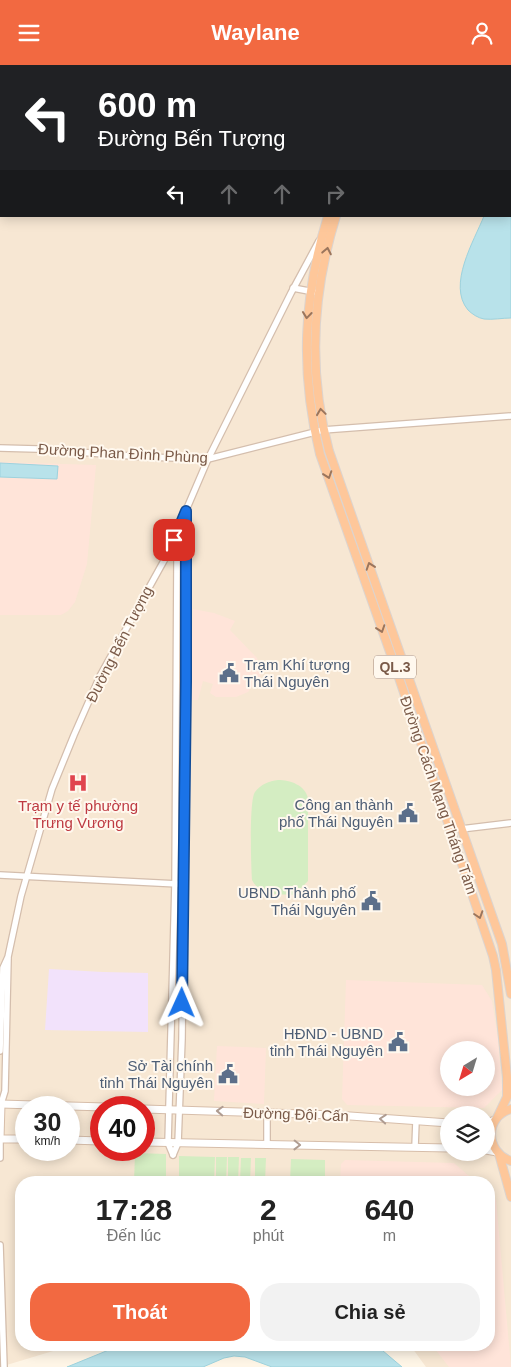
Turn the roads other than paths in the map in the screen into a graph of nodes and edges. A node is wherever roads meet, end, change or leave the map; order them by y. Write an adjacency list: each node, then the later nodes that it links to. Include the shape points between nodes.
1 (328, 217): 3 (highway, Đường Cách Mạng Tháng Tám / QL.3)
2 (336, 217): 5 (highway, Đường Cách Mạng Tháng Tám / QL.3, one-way to 2)
3 (321, 237): 4 (street, Đường Bến Tượng); 5 (highway, Đường Cách Mạng Tháng Tám / QL.3)
4 (293, 288): 5 (street); 10 (street, Đường Bến Tượng)
5 (315, 292): 7 (highway, Đường Cách Mạng Tháng Tám / QL.3, one-way to 5, via 315,361); 8 (highway, Đường Cách Mạng Tháng Tám / QL.3, one-way to 8, via 306,323 306,367)
6 (511, 417): 7 (street, Đường Phan Đình Phùng)
7 (323, 430): 8 (street, Đường Phan Đình Phùng); 16 (highway, Đường Cách Mạng Tháng Tám / QL.3, one-way to 7)
8 (314, 431): 10 (street, Đường Phan Đình Phùng); 31 (highway, Đường Cách Mạng Tháng Tám / QL.3, one-way to 31, via 493,956 507,1077 506,1097)
9 (0, 448): 10 (street, Đường Phan Đình Phùng)
10 (208, 459): 11 (street, Đường Bến Tượng)
11 (186, 511): 12 (street, Đường Bến Tượng); 14 (street)
12 (179, 529): 13 (street); 18 (street, Đường Bến Tượng, via 100,676 81,719 52,789)
13 (176, 667): 14 (street); 19 (street)
14 (186, 667): 20 (street)
15 (511, 823): 16 (street)
16 (461, 829): 22 (highway, Đường Cách Mạng Tháng Tám / QL.3, via 502,944)
17 (0, 875): 18 (street)
18 (27, 876): 19 (street); 21 (street, Đường Bến Tượng)
19 (175, 884): 20 (street); 29 (street)
20 (183, 884): 27 (street)
21 (8, 957): 23 (street, Đường Bến Tượng, via 3,968); 24 (street, Đường Bến Tượng, via 5,1091)
22 (511, 994)
23 (0, 1051)
24 (0, 1102): 25 (main road); 34 (main road, Đường Bến Tượng)
25 (90, 1106)
26 (155, 1109): 29 (main road, Đường Đội Cấn)
27 (180, 1109): 29 (main road, Đường Đội Cấn); 30 (main road, Đường Đội Cấn, one-way to 27); 38 (street)
28 (511, 1109): 31 (highway)
29 (169, 1110): 37 (street)
30 (267, 1113): 32 (main road, Đường Đội Cấn, one-way to 30); 39 (street)
31 (497, 1118): 43 (highway, QL.3, via 491,1140)
32 (416, 1121): 33 (main road, Đường Đội Cấn); 40 (street)
33 (440, 1122)
34 (0, 1139): 35 (main road); 44 (street, Đường Bến Tượng)
35 (15, 1139)
36 (155, 1142): 37 (main road, Đường Đội Cấn)
37 (168, 1143): 38 (main road, Đường Đội Cấn); 38 (street, via 173,1155)
38 (178, 1143): 39 (main road, Đường Đội Cấn)
39 (267, 1144): 40 (main road, Đường Đội Cấn, one-way to 40)
40 (415, 1147): 41 (main road, Đường Đội Cấn)
41 (440, 1148)
42 (495, 1152): 43 (main road)
43 (498, 1153): 45 (highway); 46 (highway, QL.3)
44 (0, 1158)
45 (511, 1161)
46 (511, 1197)
47 (0, 1245): 48 (street)
48 (4, 1367)

